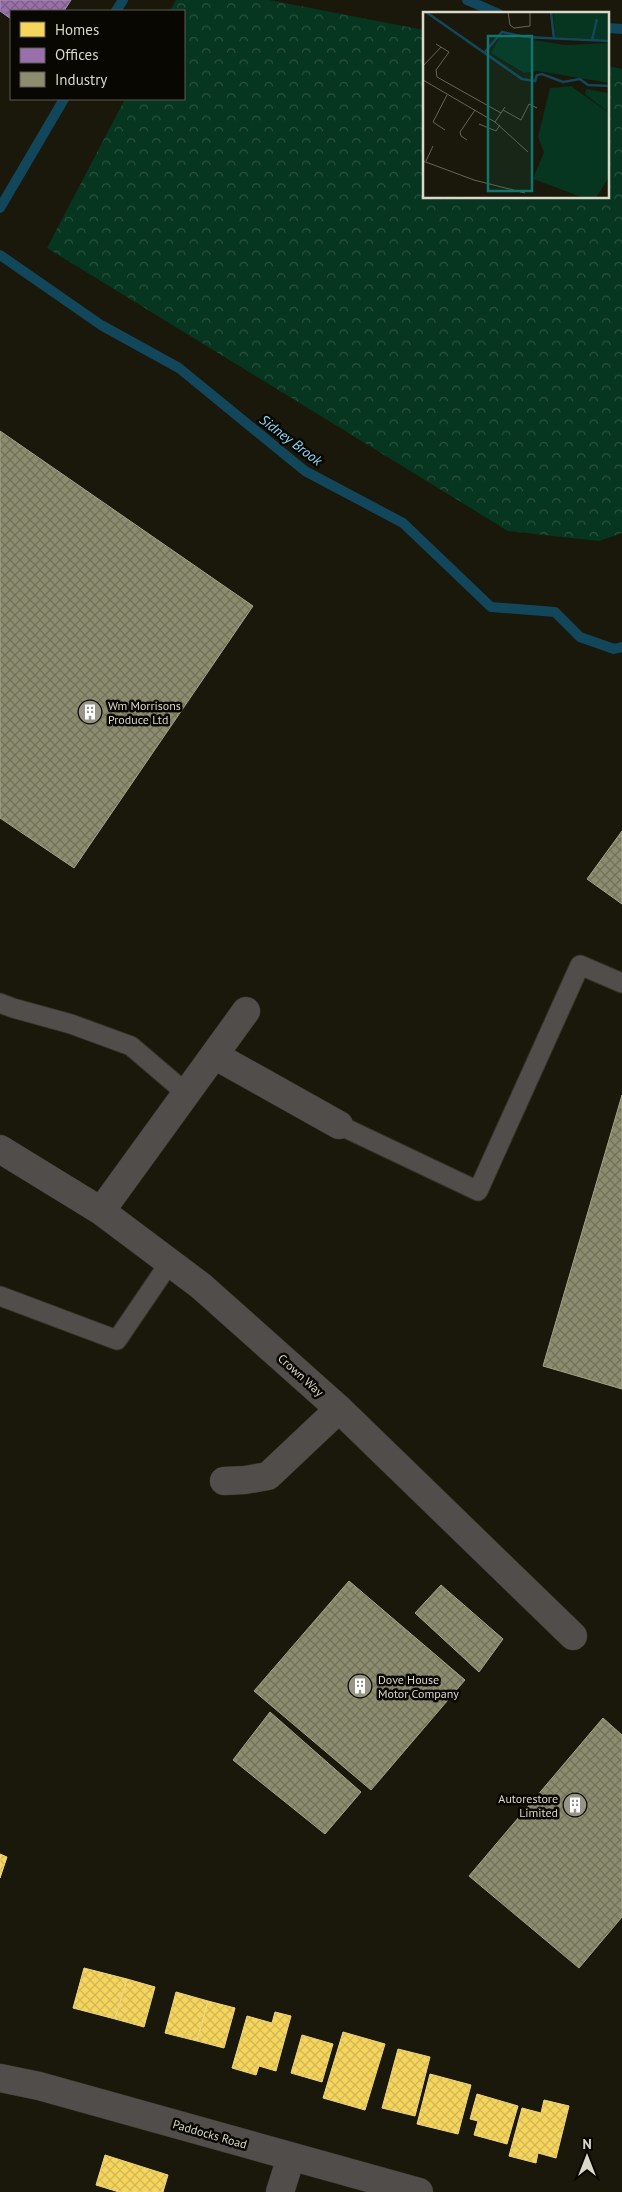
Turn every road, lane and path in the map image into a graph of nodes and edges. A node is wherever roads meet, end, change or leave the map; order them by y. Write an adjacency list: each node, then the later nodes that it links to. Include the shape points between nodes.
1 (622, 982): 6 (lane, via 580,965 478,1191)
2 (0, 1003): 5 (lane, via 131,1046)
3 (246, 1011): 4 (street)
4 (214, 1054): 5 (street); 6 (street)
5 (186, 1092): 8 (street)
6 (339, 1125)
7 (0, 1149): 8 (street, Crown Way)
8 (101, 1211): 9 (street, Crown Way)
9 (170, 1262): 10 (lane, via 117,1340); 11 (street, Crown Way)
10 (0, 1296)
11 (339, 1409): 12 (street, via 268,1476); 13 (street, Crown Way)
12 (224, 1481)
13 (573, 1636)
14 (0, 2078): 15 (street, Paddocks Road)
15 (291, 2157): 16 (street); 17 (street, Paddocks Road)
16 (280, 2192)
17 (419, 2192)

